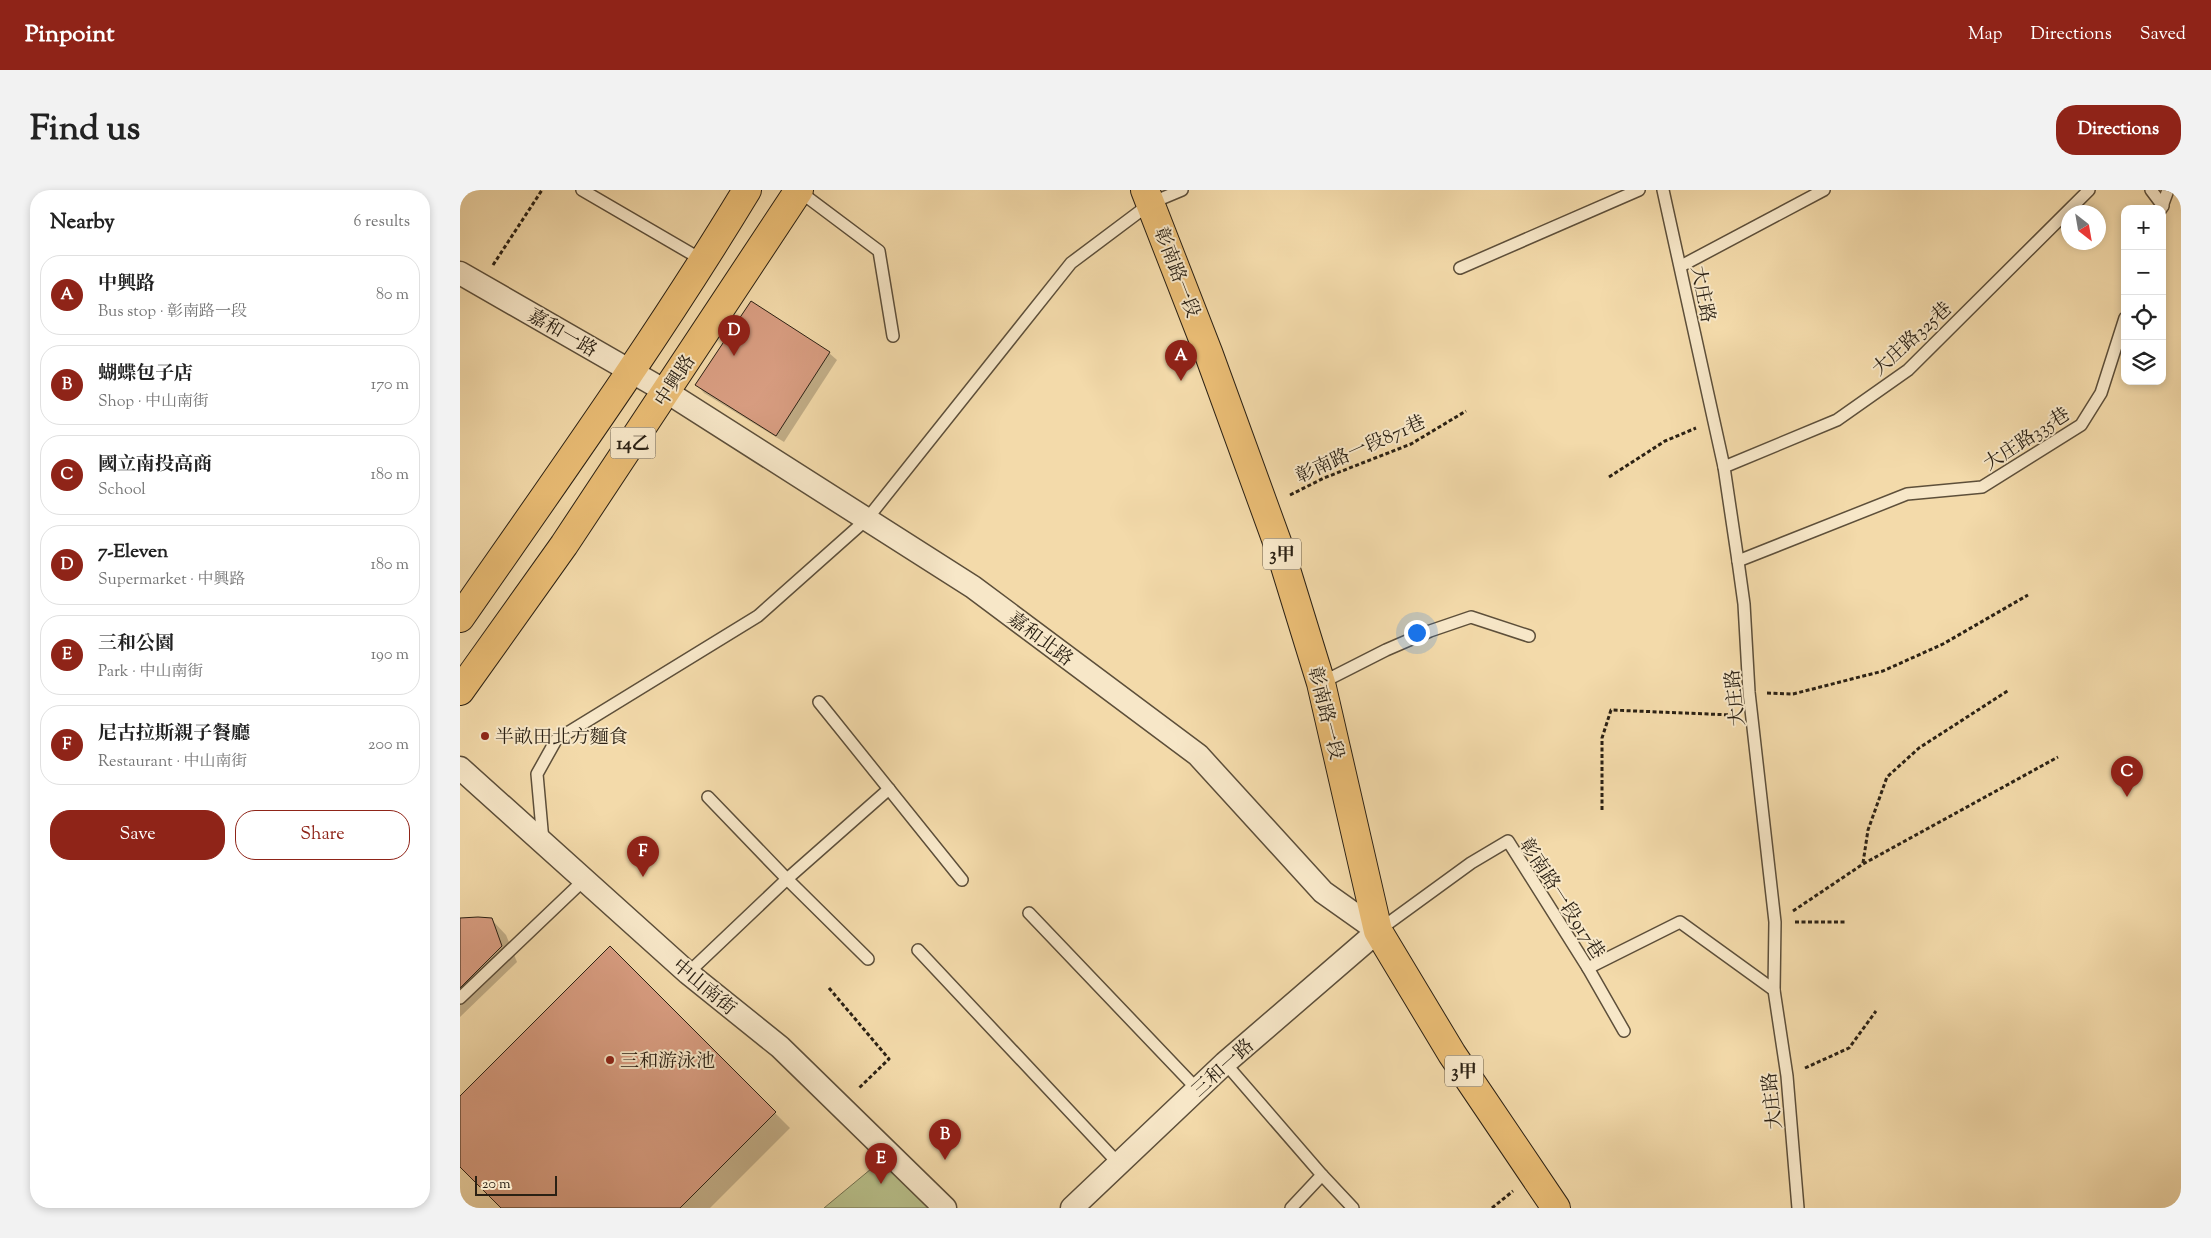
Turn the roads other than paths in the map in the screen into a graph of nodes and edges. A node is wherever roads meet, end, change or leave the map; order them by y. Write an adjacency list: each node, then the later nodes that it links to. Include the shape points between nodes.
1 (582, 190): 14 (lane)
2 (746, 190): 14 (main road, 14乙)
3 (799, 190): 19 (lane, via 878,252); 21 (main road, 中興路 / 14乙)
4 (1182, 190): 11 (lane)
5 (1639, 190): 16 (lane)
6 (1663, 190): 15 (lane, 大庄路)
7 (1824, 190): 15 (lane)
8 (2089, 190): 22 (lane, 大庄路325巷, via 1908,370 1837,420)
9 (2151, 190): 12 (lane)
10 (2168, 190): 13 (lane)
11 (1148, 196): 23 (lane, via 1071,263); 27 (main road, 彰南路一段 / 3甲, via 1265,507)
12 (2161, 205)
13 (2163, 205)
14 (704, 261): 20 (main road, 14乙)
15 (1681, 266): 22 (lane, 大庄路)
16 (1460, 268)
17 (460, 273): 20 (street, 嘉和一路)
18 (2121, 331): 24 (lane, 大庄路335巷, via 2101,394 2081,425 1982,487 1906,494)
19 (893, 336)
20 (631, 372): 21 (street, 嘉和一路); 25 (main road, 14乙)
21 (667, 392): 23 (street, 嘉和北路); 28 (main road, 中興路 / 14乙)
22 (1724, 467): 24 (lane, 大庄路)
23 (867, 520): 33 (lane, via 758,616 556,740 537,774); 38 (street, 嘉和北路, via 973,587 1198,756 1324,892)
24 (1738, 561): 43 (lane, 大庄路, via 1749,692 1776,922)
25 (460, 618)
26 (1529, 636): 27 (lane, via 1471,617 1412,638)
27 (1321, 683): 38 (main road, 彰南路一段 / 3甲)
28 (460, 691)
29 (819, 702): 31 (lane)
30 (460, 768): 33 (street, 中山南街)
31 (889, 789): 35 (lane); 36 (lane)
32 (708, 797): 35 (lane)
33 (543, 844): 34 (street, 中山南街)
34 (585, 879): 42 (street, 中山南街); 44 (lane)
35 (787, 879): 40 (lane); 42 (lane)
36 (962, 880)
37 (1029, 913): 47 (lane)
38 (1378, 931): 41 (lane, 彰南路一段917巷, via 1471,863 1508,841); 46 (street, 三和一路); 54 (main road, 彰南路一段 / 3甲, via 1452,1054)
39 (918, 950): 48 (lane)
40 (868, 959)
41 (1588, 968): 43 (lane, via 1680,922); 45 (lane, 彰南路一段917巷)
42 (688, 973): 50 (street, 中山南街, via 780,1047)
43 (1774, 990): 55 (lane, 大庄路, via 1787,1076)
44 (460, 998)
45 (1624, 1031)
46 (1225, 1063): 47 (street, 三和一路); 49 (lane)
47 (1197, 1089): 48 (street, 三和一路)
48 (1119, 1164): 51 (street, 三和一路)
49 (1322, 1175): 52 (lane); 53 (lane)
50 (945, 1208)
51 (1072, 1208)
52 (1290, 1208)
53 (1353, 1208)
54 (1556, 1208)
55 (1798, 1208)

